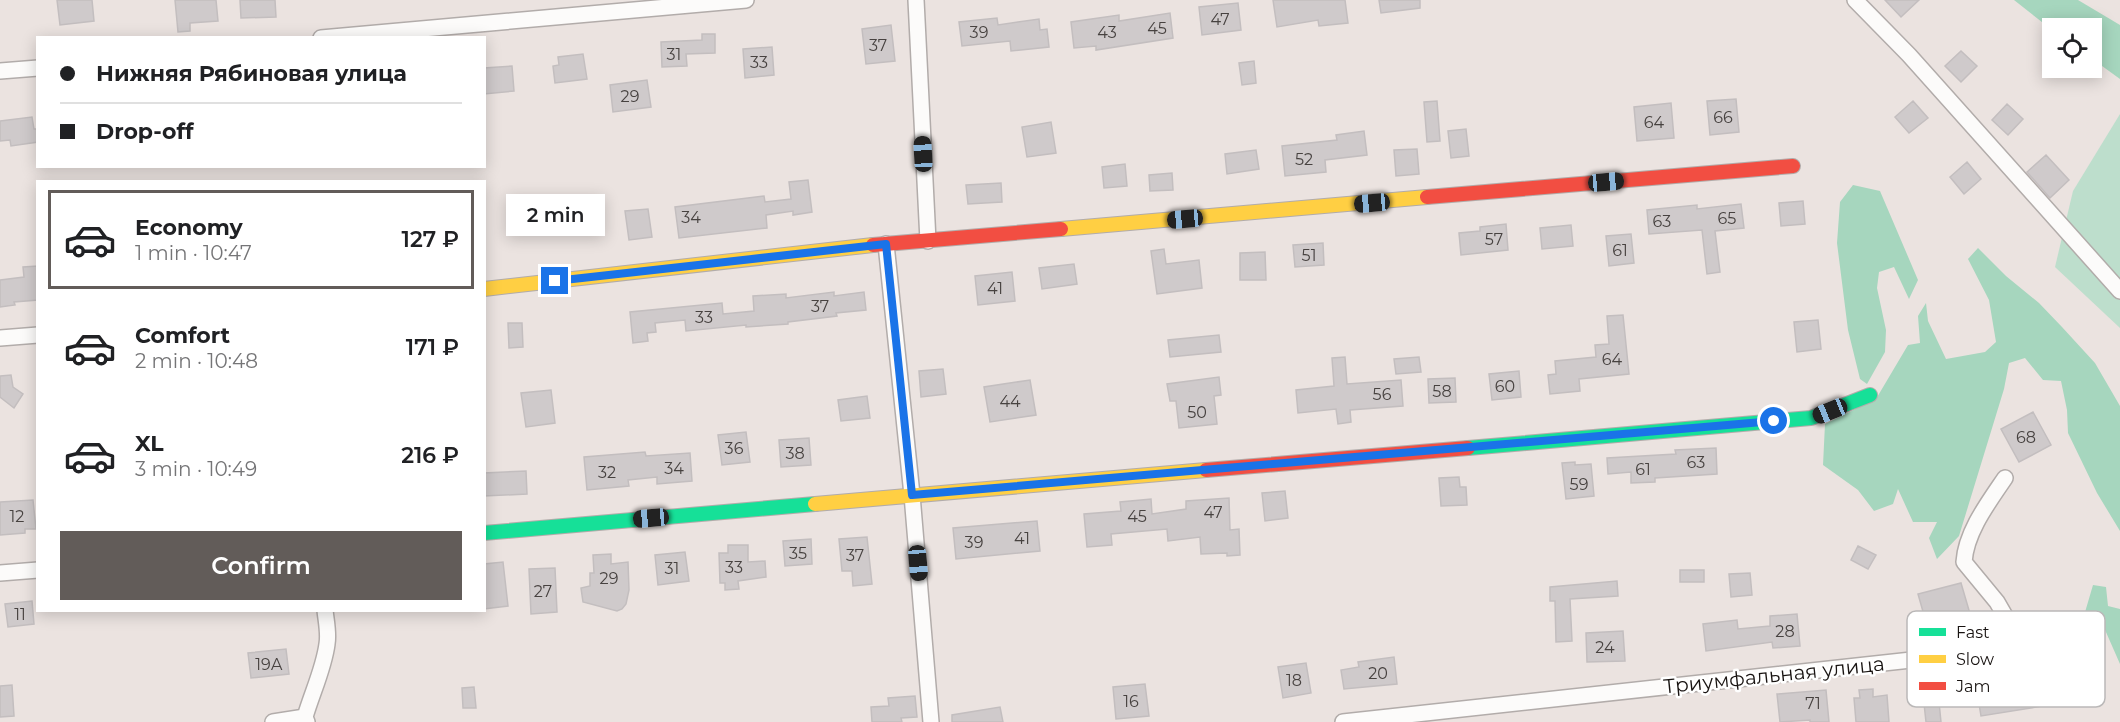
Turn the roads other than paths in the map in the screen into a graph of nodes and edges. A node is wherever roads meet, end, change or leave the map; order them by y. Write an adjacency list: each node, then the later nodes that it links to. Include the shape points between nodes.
1 (746, 0): 4 (street)
2 (916, 0): 8 (street)
3 (1855, 0): 11 (street)
4 (343, 36)
5 (36, 68): 6 (street)
6 (0, 71)
7 (1793, 166): 8 (street)
8 (928, 241): 9 (street)
9 (886, 244): 10 (street); 16 (street)
10 (486, 289)
11 (2120, 291)
12 (36, 335): 13 (street)
13 (0, 338)
14 (1870, 395): 16 (street, via 1811,418)
15 (2005, 478): 20 (street, Триумфальная улица, via 1965,546 1964,562)
16 (912, 495): 17 (street); 25 (street)
17 (486, 532)
18 (36, 570): 19 (street)
19 (0, 573)
20 (2002, 611)
21 (325, 612): 23 (street, via 328,641)
22 (1907, 660): 26 (street, Триумфальная улица)
23 (306, 720): 24 (street)
24 (273, 722)
25 (931, 722)
26 (1343, 722)

